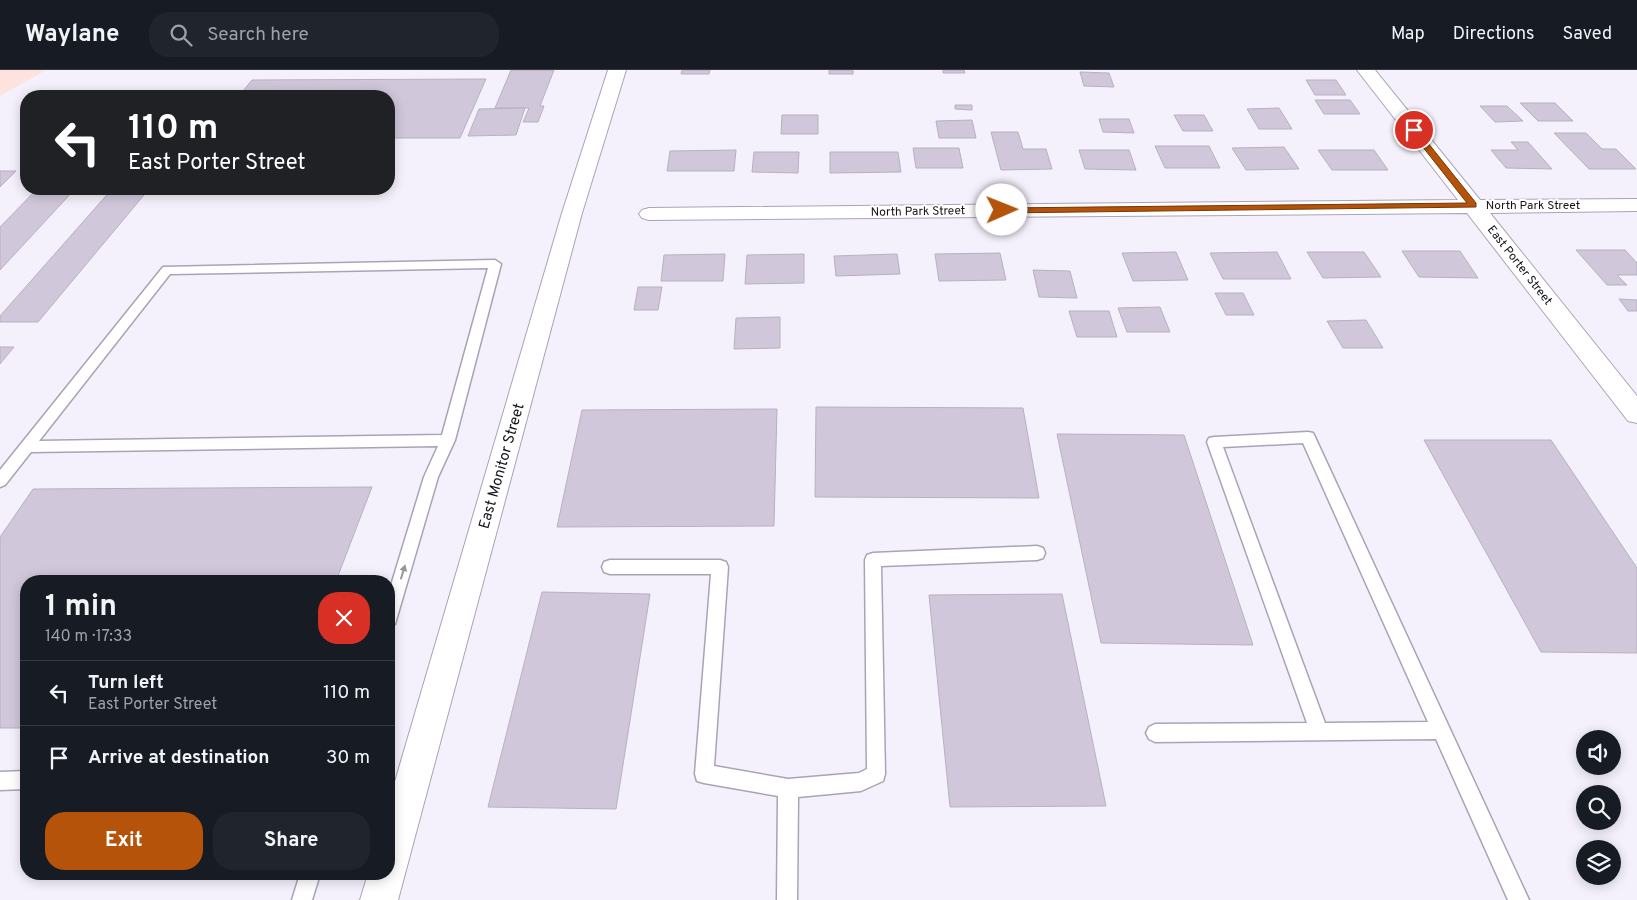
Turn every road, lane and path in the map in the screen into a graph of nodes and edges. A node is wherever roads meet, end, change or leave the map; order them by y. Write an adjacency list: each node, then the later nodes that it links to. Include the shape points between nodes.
1 (617, 70): 19 (street, East Monitor Street, via 572,213)
2 (1366, 70): 4 (street, East Porter Street)
3 (1637, 204): 4 (street, North Park Street)
4 (1473, 205): 5 (street, North Park Street); 6 (street, East Porter Street)
5 (649, 214)
6 (1637, 414)
7 (448, 440): 8 (lane); 8 (lane, via 495,264 167,270); 12 (lane, one-way to 7, via 431,477)
8 (26, 447): 9 (lane)
9 (0, 481)
10 (1037, 553): 18 (lane, via 872,560 876,774 862,782)
11 (610, 567): 18 (lane, via 720,567 704,774)
12 (395, 599)
13 (1440, 730): 14 (lane); 14 (lane, via 1308,437 1214,442); 25 (lane)
14 (1319, 732): 15 (lane)
15 (1155, 733)
16 (20, 780): 17 (lane)
17 (0, 781)
18 (788, 788): 24 (lane)
19 (395, 843)
20 (308, 880): 22 (lane)
21 (384, 880): 23 (street)
22 (302, 900)
23 (378, 900)
24 (787, 900)
25 (1518, 900)

